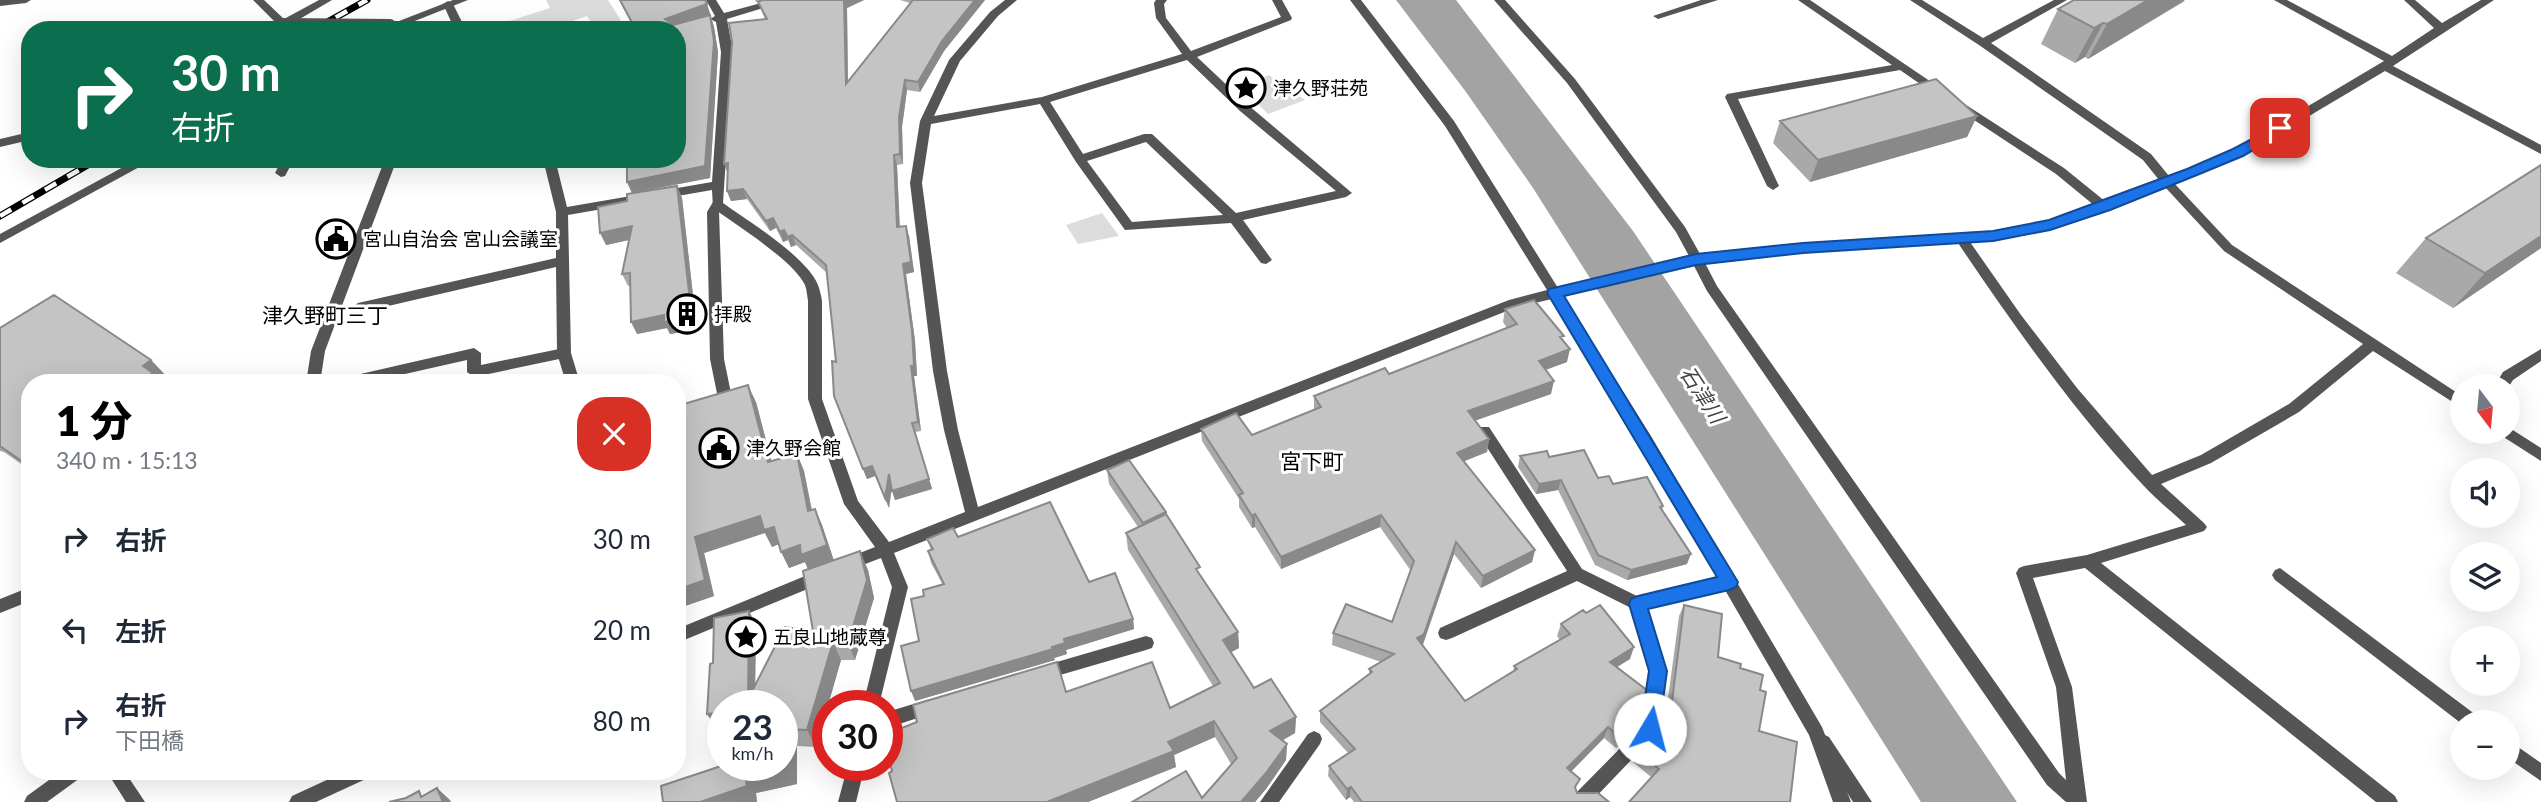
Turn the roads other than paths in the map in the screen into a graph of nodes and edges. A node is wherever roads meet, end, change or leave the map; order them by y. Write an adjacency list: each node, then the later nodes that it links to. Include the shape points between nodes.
1 (26, 0): 19 (street)
2 (258, 0): 23 (street)
3 (327, 0): 24 (street)
4 (463, 0): 20 (street)
5 (711, 0): 22 (street)
6 (784, 0): 22 (street)
7 (1012, 0): 36 (street, via 955,60)
8 (1162, 0): 30 (street, via 1161,18)
9 (1277, 0): 30 (street, via 1287,18)
10 (1355, 0): 58 (street, via 1450,124)
11 (1499, 0): 56 (street, via 1571,81 1681,230)
12 (1713, 0): 21 (street)
13 (1803, 0): 32 (street)
14 (1916, 0): 29 (street)
15 (2062, 0): 29 (street)
16 (2279, 0): 31 (street)
17 (2409, 0): 28 (street)
18 (2489, 0): 28 (street)
19 (0, 3)
20 (448, 4): 25 (street); 26 (street)
21 (1658, 16)
22 (721, 17): 27 (street); 47 (street, via 727,51)
23 (280, 21)
24 (288, 21)
25 (402, 21)
26 (456, 21)
27 (699, 24)
28 (2441, 27): 31 (street)
29 (1983, 43): 46 (street, via 2147,157)
30 (1189, 56): 34 (street); 52 (street, via 1346,193)
31 (2388, 64): 39 (street); 46 (street, via 2238,153)
32 (1900, 67): 33 (street); 48 (street, via 1731,97)
33 (1946, 96)
34 (1043, 100): 36 (street); 40 (street)
35 (1957, 104): 50 (street, via 2060,171)
36 (926, 121): 75 (street, via 916,183 948,418)
37 (21, 138): 38 (street)
38 (0, 143)
39 (2541, 150)
40 (1080, 159): 52 (street, via 1129,227); 52 (street, via 1148,137)
41 (131, 168): 54 (street)
42 (284, 168): 45 (street)
43 (388, 168): 63 (street, via 318,351)
44 (551, 168): 51 (street)
45 (281, 173)
46 (2169, 182): 50 (street); 60 (street, via 2228,247)
47 (718, 185): 49 (street); 51 (street)
48 (1773, 186)
49 (717, 205): 70 (street, via 713,212 717,359); 76 (street, via 780,251 812,285 815,399 851,504)
50 (2105, 207): 53 (street, via 2050,225)
51 (562, 212): 57 (street)
52 (1234, 218): 55 (street)
53 (1961, 238): 56 (street); 74 (street, via 2072,391)
54 (0, 239)
55 (1266, 260)
56 (1696, 260): 58 (street); 101 (street, via 2053,779)
57 (562, 261): 59 (street); 61 (street)
58 (1555, 293): 75 (street, via 1514,303); 80 (street)
59 (358, 308)
60 (2374, 344): 69 (street); 74 (street, via 2294,408 2206,459)
61 (564, 353): 66 (street); 67 (street)
62 (2541, 354): 68 (street)
63 (314, 374)
64 (382, 374): 65 (street, via 474,353)
65 (473, 374)
66 (488, 374)
67 (570, 374)
68 (2511, 374)
69 (2450, 395)
70 (726, 403)
71 (1484, 430): 78 (street)
72 (2520, 441): 73 (street)
73 (2541, 456)
74 (2150, 482): 77 (street, via 2199,527)
75 (973, 516): 76 (street)
76 (885, 549): 84 (street); 88 (street, via 900,587)
77 (2087, 561): 101 (street, via 2024,573 2064,687); 109 (street)
78 (1577, 574): 82 (street); 85 (street)
79 (2280, 575): 90 (street)
80 (1729, 582): 82 (street); 92 (street)
81 (21, 598): 83 (street)
82 (1638, 604): 100 (street, via 1658,671 1650,729)
83 (0, 606)
84 (686, 632)
85 (1446, 633)
86 (1146, 643): 87 (street)
87 (1030, 678)
88 (875, 690)
89 (952, 701): 91 (street)
90 (2457, 710)
91 (903, 715)
92 (1816, 732): 107 (street); 108 (street)
93 (1314, 739): 106 (street)
94 (2520, 757): 95 (street)
95 (2541, 773)
96 (63, 780): 102 (street)
97 (121, 780): 103 (street)
98 (345, 780): 104 (street)
99 (852, 781): 105 (street)
100 (1582, 799)
101 (2078, 801)
102 (33, 802)
103 (136, 802)
104 (298, 802)
105 (847, 802)
106 (1269, 802)
107 (1842, 802)
108 (1863, 802)
109 (2389, 802)

